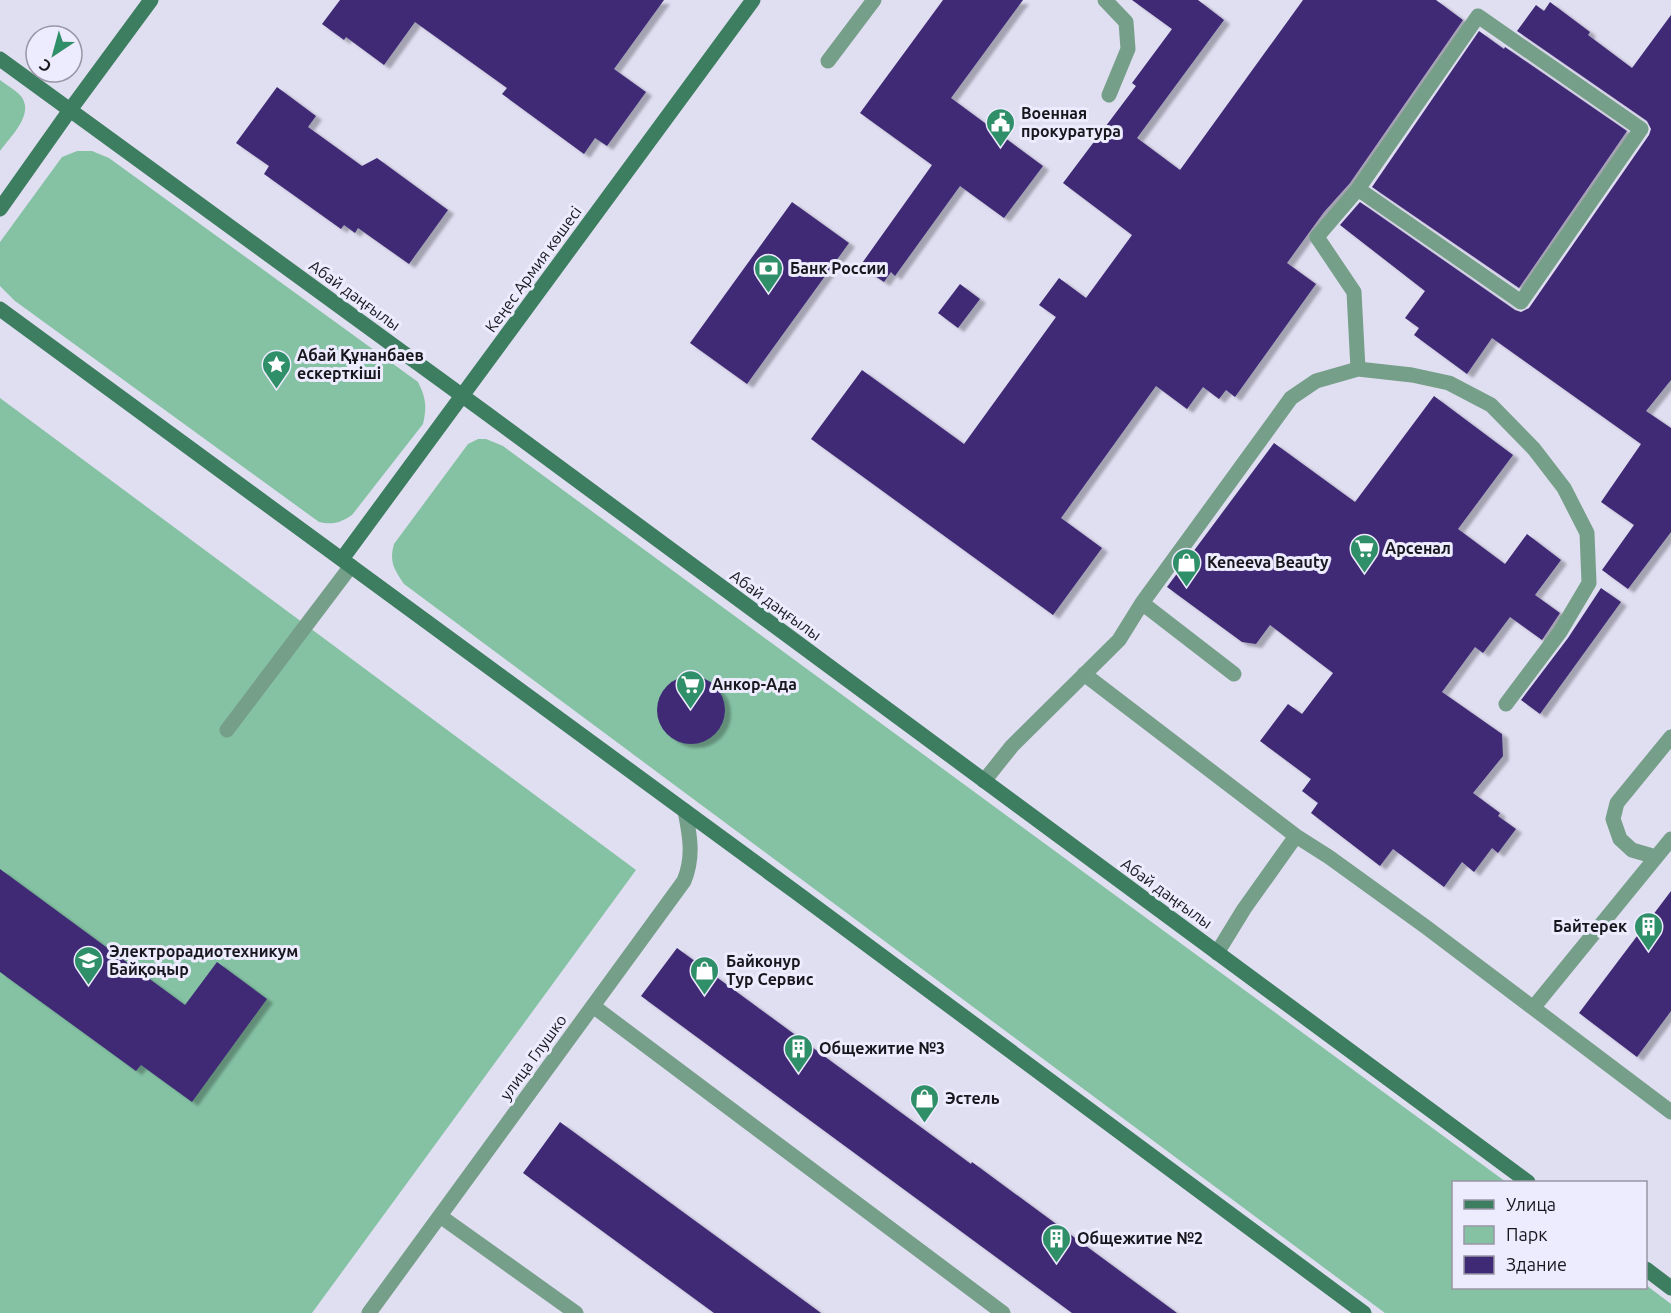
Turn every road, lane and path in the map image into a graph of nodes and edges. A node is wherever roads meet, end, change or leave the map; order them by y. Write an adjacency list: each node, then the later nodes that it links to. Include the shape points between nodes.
1 (151, 0): 8 (main road)
2 (753, 0): 13 (main road, Кеңес Армия көшесі)
3 (874, 0): 6 (street)
4 (1105, 0): 7 (street, via 1126,22 1128,49)
5 (0, 59): 8 (main road, Абай даңғылы)
6 (828, 61)
7 (1109, 95)
8 (70, 110): 10 (main road); 13 (main road, Абай даңғылы)
9 (1358, 189): 9 (street, via 1478,16 1641,129 1521,302); 12 (street, via 1317,237 1354,292)
10 (0, 209)
11 (0, 309): 14 (main road)
12 (1358, 369): 15 (street, via 1316,381 1291,398); 18 (street, via 1449,383 1491,405 1534,449 1564,488 1587,533 1589,583 1560,632)
13 (462, 396): 14 (main road, Кеңес Армия көшесі); 21 (main road, Абай даңғылы)
14 (346, 562): 19 (street); 22 (main road)
15 (1142, 603): 16 (street, via 1119,640); 17 (street)
16 (1084, 674): 21 (street, via 1012,746); 23 (street)
17 (1234, 674)
18 (1506, 704)
19 (227, 730)
20 (1671, 737): 25 (street, via 1617,803 1613,819 1620,839 1632,850)
21 (984, 781): 26 (main road, Абай даңғылы)
22 (685, 811): 27 (street, улица Глушко, via 692,842 684,881); 37 (main road)
23 (1296, 836): 26 (street); 28 (street)
24 (1671, 838): 25 (street)
25 (1656, 857): 28 (street)
26 (1217, 953): 30 (main road, Абай даңғылы)
27 (592, 1005): 31 (street, улица Глушко); 36 (street)
28 (1533, 1008): 29 (street)
29 (1671, 1112)
30 (1527, 1181)
31 (440, 1216): 34 (street, улица Глушко); 35 (street)
32 (1647, 1270): 33 (main road)
33 (1671, 1288)
34 (369, 1313)
35 (576, 1313)
36 (1004, 1313)
37 (1364, 1313)

